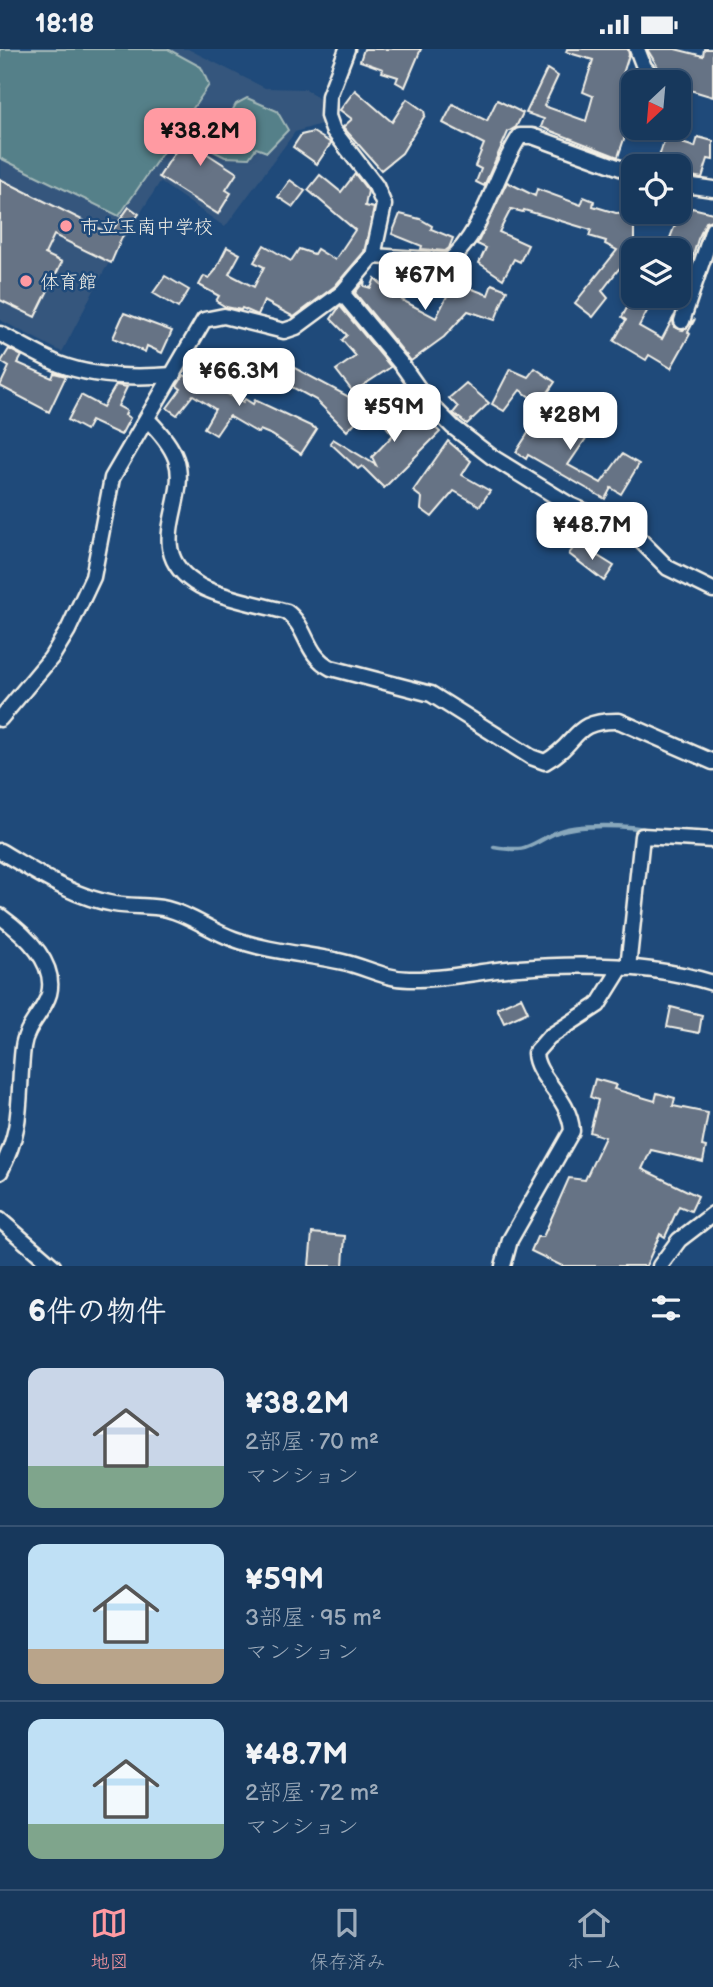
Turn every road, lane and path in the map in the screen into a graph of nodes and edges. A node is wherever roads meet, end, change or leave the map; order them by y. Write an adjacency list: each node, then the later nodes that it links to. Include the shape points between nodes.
1 (347, 49): 8 (street, via 329,96 328,116 384,205)
2 (637, 49): 3 (street)
3 (647, 70)
4 (621, 168): 8 (street, via 532,135 520,136 471,233 449,261)
5 (691, 186): 6 (street)
6 (713, 189)
7 (713, 229): 10 (street)
8 (373, 256): 9 (street)
9 (342, 293): 12 (street, via 285,331 224,316 204,320); 14 (street, via 453,427 570,505 616,525 668,568)
10 (682, 321)
11 (0, 334): 12 (street, via 59,364 88,372)
12 (173, 375): 13 (street)
13 (148, 419): 15 (street, via 112,478 93,576 68,630); 16 (street, via 176,458 179,474 169,547 184,573 201,587 287,612 298,620 318,661 431,694 545,762 587,724 619,721)
14 (713, 590)
15 (0, 719)
16 (713, 762)
17 (713, 840): 20 (street, via 642,836)
18 (0, 851): 20 (street, via 66,889 113,904 167,909 232,939 327,958 383,976 459,978 517,968)
19 (0, 916): 22 (street, via 36,946 49,992 23,1043 18,1132)
20 (624, 968): 21 (street, via 676,971); 26 (street, via 598,1005 549,1037 535,1053 535,1064 571,1115 572,1131 510,1240)
21 (713, 982)
22 (0, 1171)
23 (713, 1214): 27 (street, via 679,1240)
24 (0, 1220): 25 (street)
25 (53, 1266)
26 (503, 1266)
27 (660, 1266)

